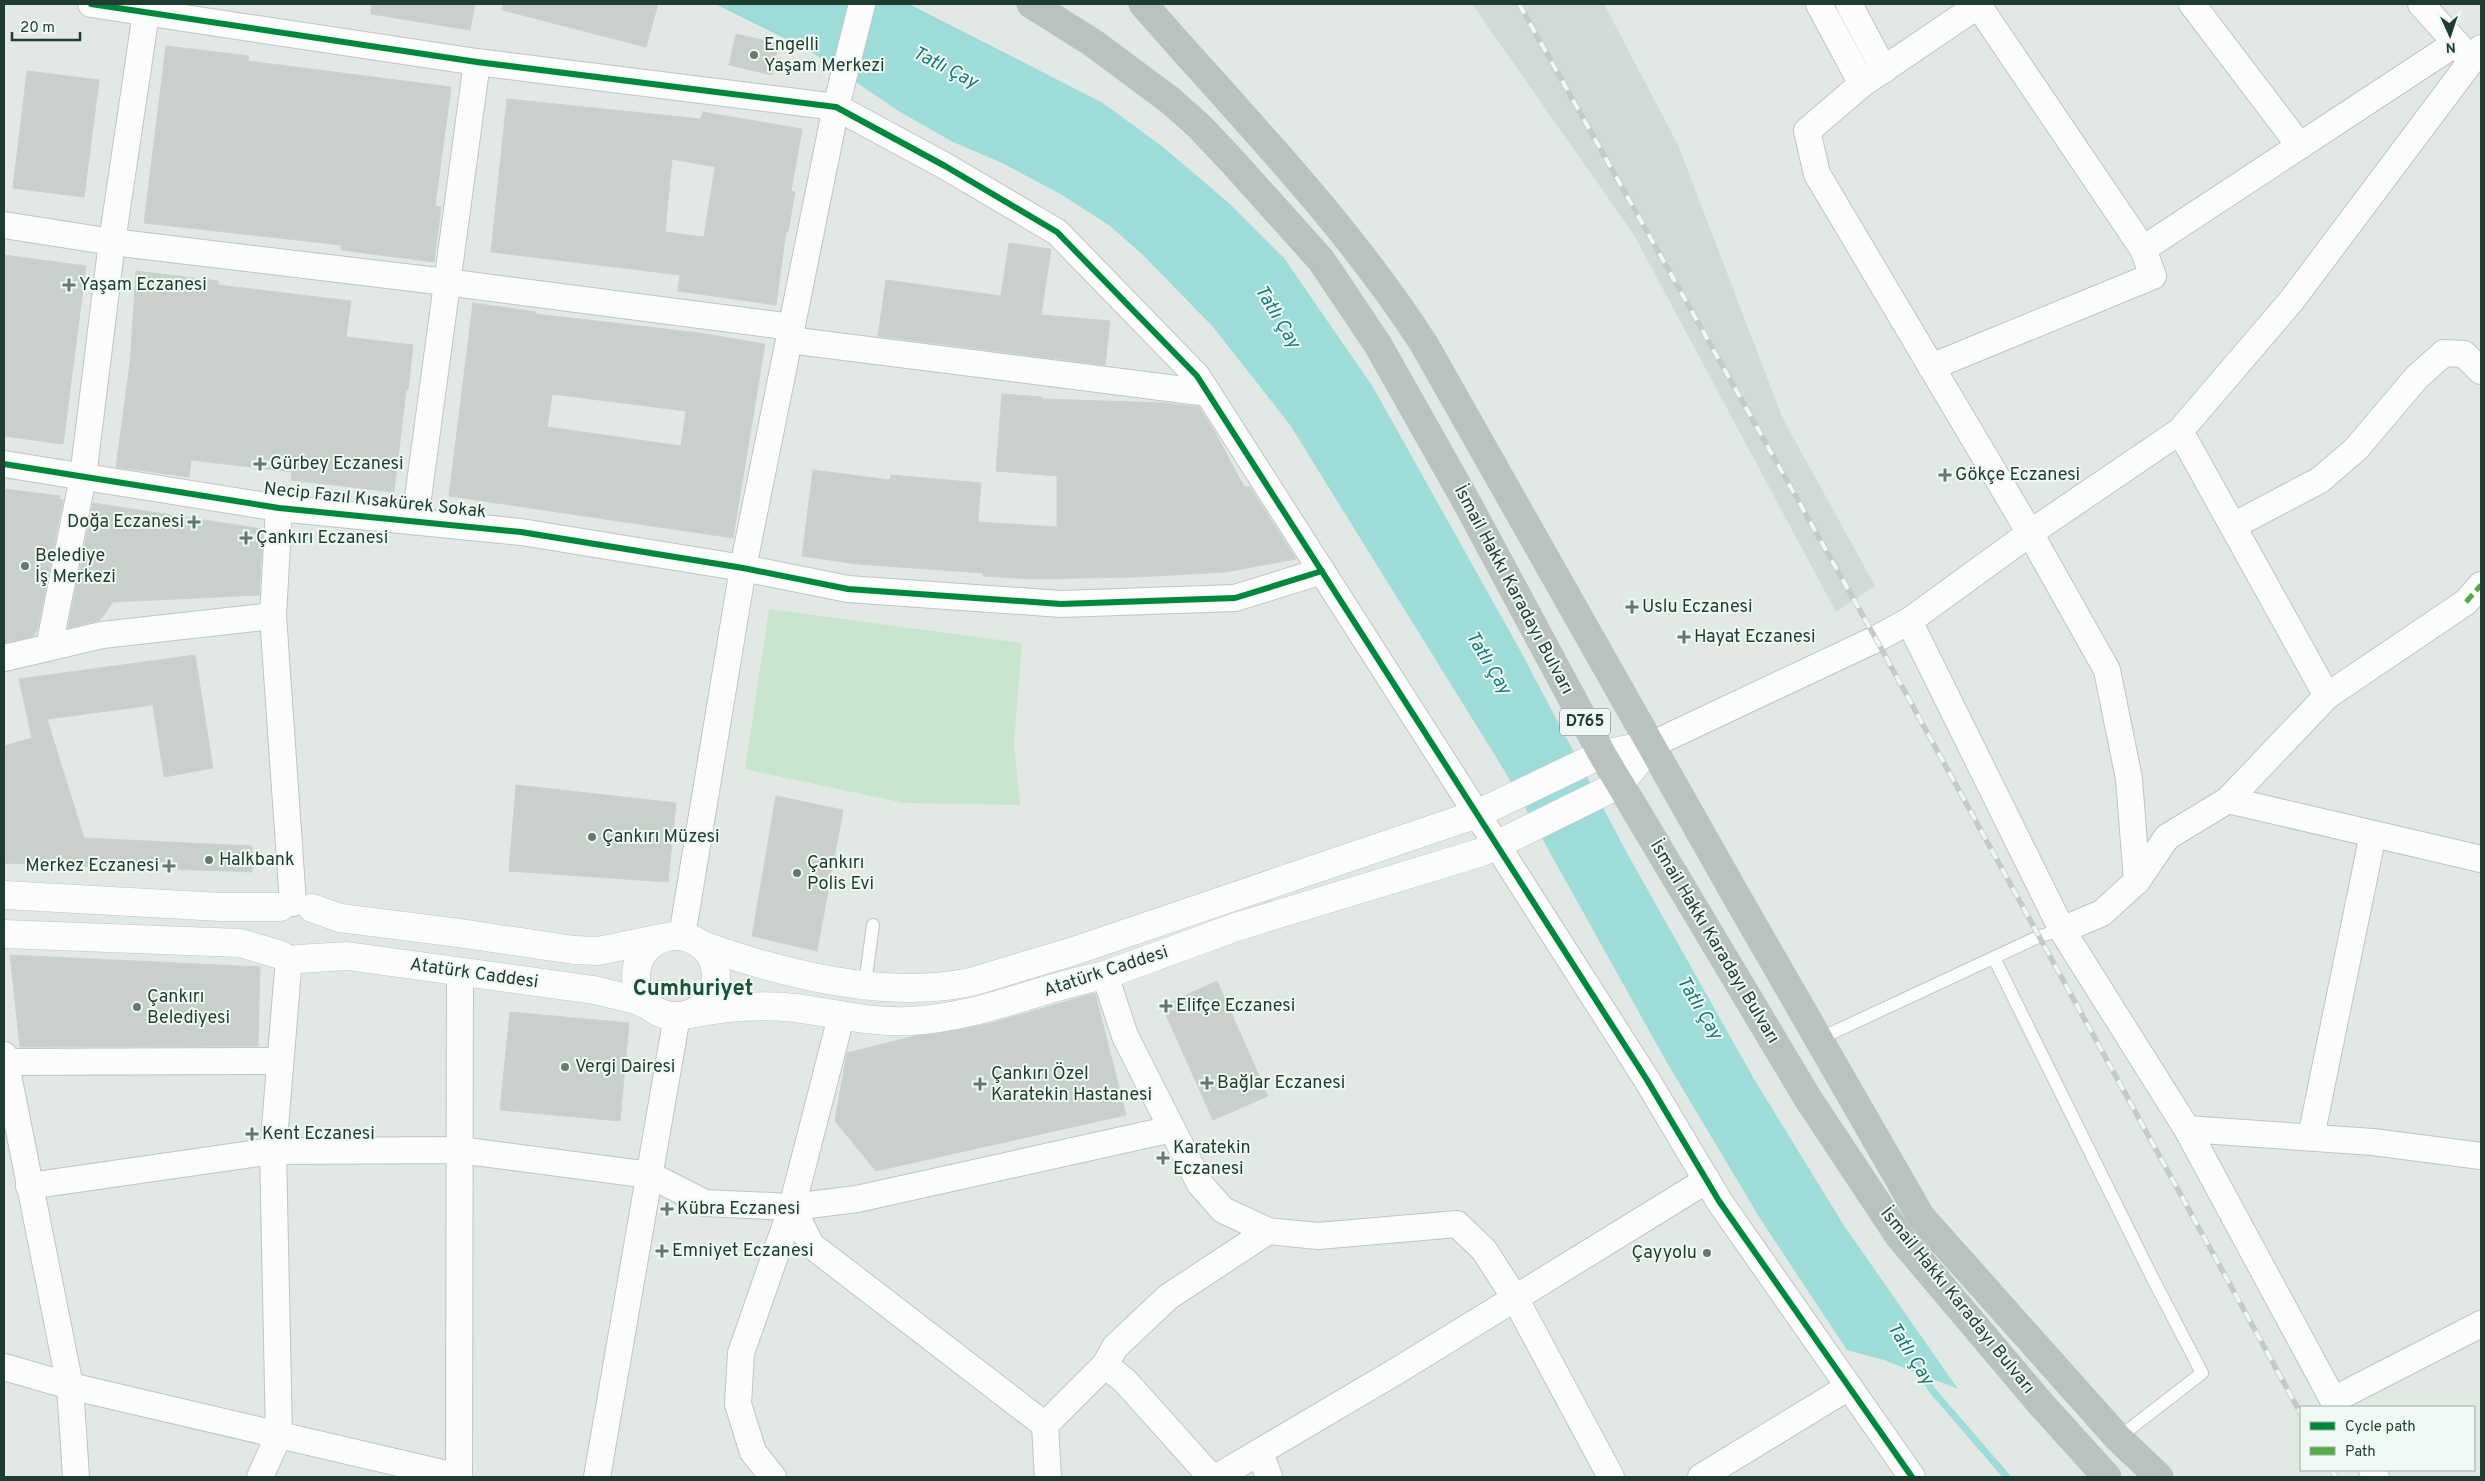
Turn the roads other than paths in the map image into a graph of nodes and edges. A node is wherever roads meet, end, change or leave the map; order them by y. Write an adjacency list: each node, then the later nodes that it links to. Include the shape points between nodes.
1 (91, 4): 10 (street)
2 (862, 4): 15 (street)
3 (1031, 4): 41 (highway, İsmail Hakkı Karadayı Bulvarı / D765, via 1093,43 1185,113 1321,260 1378,345)
4 (1143, 4): 40 (highway, D765, via 1332,218 1406,316)
5 (1819, 4): 14 (street)
6 (1849, 4): 13 (street)
7 (1979, 4): 13 (street); 19 (street)
8 (2192, 4): 16 (street)
9 (2422, 4): 11 (street)
10 (146, 13): 12 (street); 18 (street)
11 (2470, 50): 16 (street); 25 (street, via 2292,300)
12 (478, 62): 15 (street); 20 (street)
13 (1884, 70): 14 (street)
14 (1862, 84): 22 (street, via 1807,131 1817,174)
15 (836, 107): 21 (street); 24 (street, via 1057,232 1197,376)
16 (2300, 146): 19 (street)
17 (4, 224): 18 (street)
18 (112, 242): 20 (street); 27 (street)
19 (2143, 249): 22 (street, via 2152,276)
20 (446, 282): 21 (street); 29 (street)
21 (790, 334): 24 (street); 32 (street)
22 (1931, 367): 31 (street)
23 (2481, 371): 30 (street, via 2464,354 2444,353 2417,377 2356,449 2320,480)
24 (1208, 393): 33 (street)
25 (2180, 431): 30 (street); 31 (street)
26 (4, 464): 27 (street, Necip Fazıl Kısakürek Sokak)
27 (83, 477): 28 (street, Necip Fazıl Kısakürek Sokak); 37 (street)
28 (279, 508): 29 (street, Necip Fazıl Kısakürek Sokak); 35 (street)
29 (415, 520): 32 (street, Necip Fazıl Kısakürek Sokak, via 520,532)
30 (2233, 526): 39 (street)
31 (2030, 533): 36 (street); 48 (street, via 2107,670 2129,779)
32 (744, 568): 33 (street, Necip Fazıl Kısakürek Sokak, via 848,589 1061,604 1235,598); 54 (street)
33 (1322, 572): 44 (street)
34 (2476, 601): 39 (street)
35 (273, 616): 37 (street, via 102,635); 50 (street)
36 (1909, 621): 40 (street); 52 (street)
37 (49, 647): 38 (street)
38 (4, 658)
39 (2327, 696): 43 (street)
40 (1651, 745): 41 (main road, Atatürk Caddesi); 42 (main road); 63 (highway, D765)
41 (1602, 754): 42 (highway, İsmail Hakkı Karadayı Bulvarı / D765); 44 (main road, Atatürk Caddesi)
42 (1620, 784): 46 (main road, Atatürk Caddesi); 100 (highway, İsmail Hakkı Karadayı Bulvarı / D765, via 1807,1097 1899,1236)
43 (2228, 800): 45 (street); 48 (street, via 2167,837)
44 (1485, 809): 46 (street); 59 (main road, Atatürk Caddesi, via 992,977 954,985)
45 (2373, 834): 47 (street); 68 (street)
46 (1503, 841): 58 (main road, Atatürk Caddesi, via 1471,856 1236,927); 73 (street)
47 (2481, 859)
48 (2137, 881): 52 (street, via 2102,913)
49 (4, 895): 50 (main road, Atatürk Caddesi, via 221,907)
50 (295, 906): 54 (main road, Atatürk Caddesi, via 345,919 574,950 598,951); 55 (main road, via 270,920 268,935 275,950); 55 (main road, via 319,915 323,933 315,950)
51 (873, 925): 59 (lane)
52 (2062, 930): 56 (lane, via 2040,936); 67 (street)
53 (4, 934): 55 (main road, Atatürk Caddesi, via 240,944)
54 (682, 939): 59 (main road, Atatürk Caddesi, via 787,972); 60 (main road, via 645,950 636,968 638,988); 61 (main road, via 715,962 716,984 707,1003)
55 (290, 957): 57 (main road, Atatürk Caddesi, via 347,956); 65 (street)
56 (1994, 958): 63 (lane); 86 (lane, via 2202,1373)
57 (460, 974): 60 (main road, Atatürk Caddesi, via 594,990); 69 (street)
58 (1105, 975): 62 (main road, Atatürk Caddesi, via 1008,1003 945,1016 890,1022); 66 (street, via 1125,1036)
59 (866, 984)
60 (649, 1006): 61 (main road, via 662,1013)
61 (684, 1015): 62 (main road, Atatürk Caddesi, via 751,1005 796,1008); 72 (street)
62 (841, 1017): 75 (street)
63 (1819, 1039): 86 (highway, D765, via 1922,1217)
64 (4, 1058): 65 (street); 74 (street)
65 (279, 1061): 70 (street)
66 (1172, 1129): 75 (street, via 857,1199); 76 (street, via 1200,1184 1223,1210)
67 (2187, 1129): 68 (street); 83 (street)
68 (2311, 1138): 71 (street, via 2373,1142)
69 (458, 1150): 70 (street); 72 (street); 88 (street)
70 (273, 1151): 74 (street); 85 (street)
71 (2481, 1156)
72 (650, 1175): 75 (street, via 705,1203); 91 (street)
73 (1707, 1180): 77 (street); 82 (street)
74 (30, 1186): 81 (street)
75 (792, 1207): 84 (street, via 812,1245); 92 (street, via 742,1353 738,1404 753,1452)
76 (1268, 1231): 77 (street, via 1318,1236 1458,1224 1484,1250); 79 (street, via 1168,1297 1115,1347)
77 (1516, 1298): 87 (street); 97 (street)
78 (2481, 1324): 83 (street)
79 (1105, 1365): 84 (street); 94 (street, via 1125,1381)
80 (4, 1368): 81 (street)
81 (70, 1386): 85 (street); 89 (street)
82 (1848, 1388): 98 (street); 99 (street)
83 (2335, 1403)
84 (1045, 1425): 93 (street)
85 (279, 1435): 88 (street); 90 (street)
86 (2118, 1438): 101 (highway, D765)
87 (1260, 1452): 95 (street); 96 (street)
88 (453, 1476)
89 (76, 1477)
90 (260, 1477)
91 (597, 1477)
92 (773, 1477)
93 (1048, 1477)
94 (1211, 1477)
95 (1217, 1477)
96 (1268, 1477)
97 (1612, 1477)
98 (1701, 1477)
99 (1912, 1477)
100 (2107, 1477)
101 (2159, 1477)

